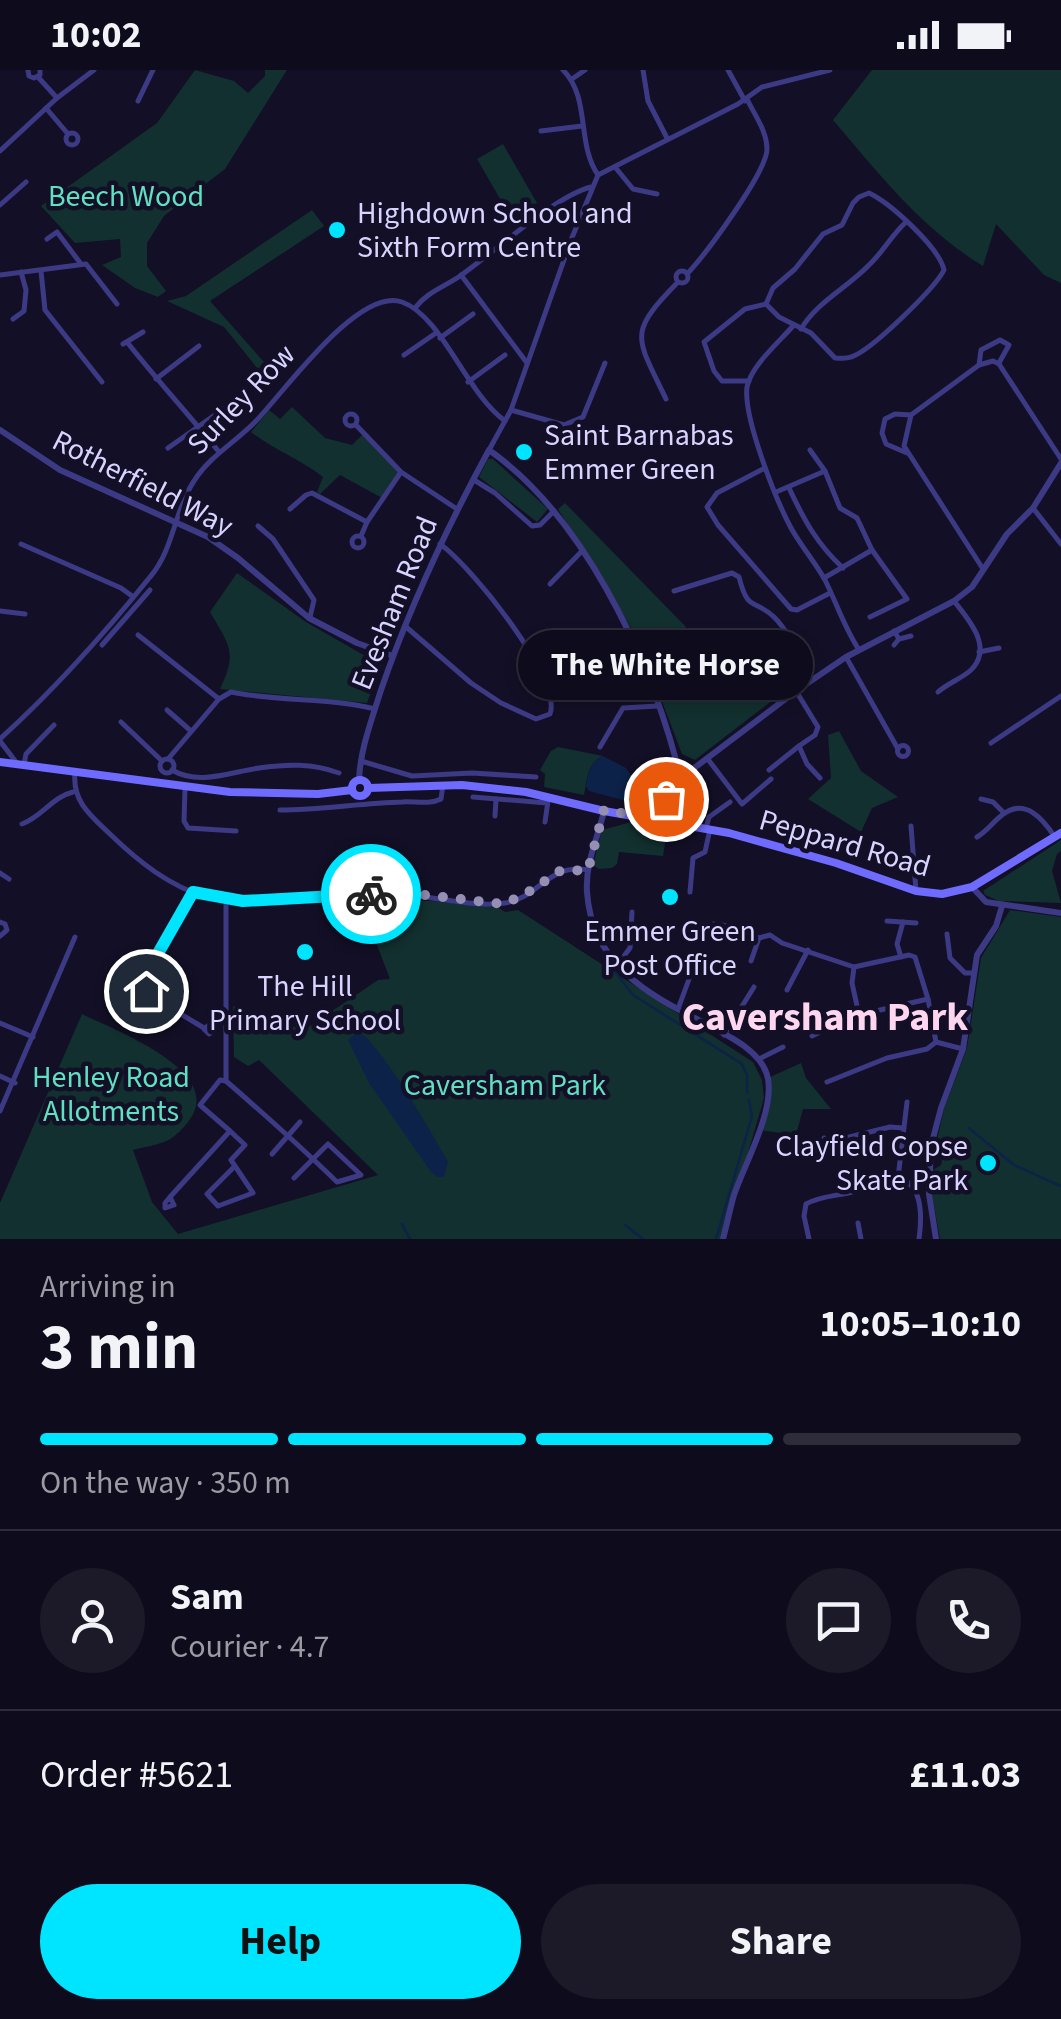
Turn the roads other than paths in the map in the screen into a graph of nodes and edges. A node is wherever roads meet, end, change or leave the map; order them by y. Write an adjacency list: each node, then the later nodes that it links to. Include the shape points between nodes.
1 (28, 70): 9 (street, via 30,77)
2 (94, 70): 11 (street)
3 (153, 70): 13 (street)
4 (563, 70): 10 (street)
5 (585, 70): 10 (street)
6 (644, 70): 19 (street, via 648,102)
7 (728, 70): 12 (street)
8 (826, 71): 12 (street, via 774,82)
9 (40, 74): 11 (street)
10 (572, 79): 15 (street)
11 (57, 98): 14 (street)
12 (746, 100): 19 (street); 56 (street, via 764,134 766,158 702,258 688,274 678,272 678,282 640,329)
13 (138, 101)
14 (46, 108): 17 (street); 20 (street)
15 (582, 126): 16 (street); 23 (street)
16 (542, 131)
17 (68, 134)
18 (0, 138): 20 (street)
19 (666, 138): 22 (street)
20 (6, 144): 21 (street)
21 (0, 151)
22 (615, 167): 23 (street); 26 (street, via 633,189)
23 (598, 175): 25 (street)
24 (26, 182): 27 (street)
25 (591, 186): 34 (street); 47 (street)
26 (658, 194)
27 (0, 204)
28 (905, 222): 36 (street, via 876,196 859,197 842,225 823,234); 41 (street, via 845,289 812,310); 41 (street, via 944,270 907,313 851,358 836,358)
29 (47, 239): 30 (street, via 57,232)
30 (87, 262): 31 (street); 35 (street)
31 (42, 271): 32 (street); 53 (street, via 45,310)
32 (21, 272): 33 (street); 39 (street, via 24,311)
33 (0, 275)
34 (461, 276): 37 (street); 47 (street)
35 (116, 304)
36 (766, 304): 40 (street); 52 (street, via 746,309 704,342 722,381)
37 (414, 308): 43 (street); 68 (street, Surley Row, via 390,300 364,310)
38 (473, 314): 43 (street)
39 (13, 319)
40 (794, 326): 41 (street); 52 (street)
41 (801, 329)
42 (143, 332): 51 (street, via 125,343)
43 (438, 336): 46 (street); 54 (street)
44 (199, 346): 51 (street)
45 (505, 355): 54 (street)
46 (404, 356)
47 (528, 363): 57 (street)
48 (605, 363): 57 (street, via 583,417 564,424)
49 (979, 364): 50 (street); 50 (street, via 981,350 1000,340 1008,345); 58 (street)
50 (999, 364): 70 (street)
51 (156, 378): 61 (street)
52 (749, 381): 71 (street, via 748,406)
53 (102, 382)
54 (468, 382): 59 (street)
55 (240, 398): 61 (street)
56 (666, 399)
57 (511, 410): 59 (street)
58 (911, 415): 69 (street); 69 (street, via 885,419 882,432 886,444)
59 (506, 421): 66 (street)
60 (356, 426): 73 (street)
61 (199, 427): 63 (street); 65 (street)
62 (0, 430): 82 (street, Rotherfield Way, via 60,470)
63 (206, 436): 64 (street); 68 (street)
64 (200, 441)
65 (168, 448)
66 (489, 450): 74 (street, Evesham Road); 80 (street)
67 (810, 450): 72 (street)
68 (220, 452): 82 (street, Surley Row, via 193,482)
69 (907, 452): 91 (street)
70 (1061, 461): 77 (street)
71 (766, 468): 76 (street); 96 (street, via 717,494 707,507 791,609)
72 (825, 471): 75 (street); 88 (street, via 840,508 857,518)
73 (402, 472): 79 (street); 81 (street)
74 (473, 479): 79 (street, Evesham Road); 80 (street, via 532,526)
75 (789, 487): 76 (street); 90 (street, via 808,529)
76 (776, 492): 92 (street)
77 (1032, 508): 87 (street); 91 (street)
78 (290, 509): 81 (street, via 312,494)
79 (458, 510): 86 (street, Evesham Road)
80 (553, 512): 89 (street)
81 (367, 522): 84 (street)
82 (177, 523): 97 (street, Surley Row, via 166,554); 103 (street, Rotherfield Way, via 223,547)
83 (258, 526): 103 (street, via 314,600)
84 (361, 536)
85 (20, 544): 97 (street, via 122,588)
86 (440, 544): 104 (street, Evesham Road); 104 (street, via 505,614 546,684 550,714 536,719 501,703)
87 (1061, 544)
88 (872, 550): 90 (street); 102 (street, via 906,598)
89 (582, 551): 93 (street); 119 (street)
90 (843, 568): 92 (street)
91 (984, 571): 98 (street)
92 (824, 578): 96 (street)
93 (550, 584)
94 (150, 590): 99 (street)
95 (674, 591): 108 (street, via 732,573 752,606 773,615)
96 (830, 593): 113 (street)
97 (131, 598): 99 (street); 131 (street, Surley Row)
98 (954, 600): 105 (street); 114 (street, via 974,626)
99 (138, 605): 109 (street)
100 (0, 611): 101 (street)
101 (25, 614)
102 (870, 617)
103 (309, 618): 116 (street, Rotherfield Way)
104 (405, 626): 116 (street, Evesham Road)
105 (894, 631): 107 (street, via 896,642); 113 (street)
106 (138, 635): 112 (street)
107 (912, 636)
108 (788, 638): 110 (street); 120 (street)
109 (102, 645)
110 (781, 647)
111 (999, 648): 114 (street)
112 (153, 649): 115 (street); 124 (street)
113 (859, 650): 117 (street)
114 (979, 652): 122 (street, via 975,666)
115 (147, 656)
116 (393, 656): 126 (street, Evesham Road)
117 (846, 657): 120 (street); 135 (street)
118 (599, 667): 119 (street, via 615,693)
119 (643, 670): 125 (street)
120 (812, 679): 121 (street)
121 (796, 691): 133 (street, via 818,727); 136 (street)
122 (938, 692)
123 (1061, 696): 132 (street)
124 (219, 699): 126 (street, via 231,692); 130 (street)
125 (657, 706): 134 (street, via 623,708); 145 (street)
126 (376, 708): 138 (street, Evesham Road)
127 (167, 710): 130 (street)
128 (121, 722): 137 (street)
129 (54, 725): 140 (street)
130 (192, 731): 137 (street)
131 (0, 740): 140 (street, Surley Row)
132 (991, 742)
133 (799, 746): 142 (street); 147 (street)
134 (600, 747)
135 (898, 749)
136 (707, 758): 145 (street); 149 (street, via 742,804)
137 (165, 760): 141 (street); 141 (street, via 162,771)
138 (361, 761): 146 (street, via 412,776); 148 (street, Evesham Road)
139 (0, 762): 140 (main road)
140 (20, 763): 143 (main road)
141 (172, 770): 144 (street, via 203,778 306,764)
142 (770, 770)
143 (74, 772): 151 (main road); 155 (street)
144 (339, 773)
145 (685, 775): 167 (street)
146 (536, 777)
147 (820, 778)
148 (359, 780): 152 (main road); 154 (main road)
149 (771, 780)
150 (443, 786): 152 (main road, Peppard Road); 153 (main road, Peppard Road); 163 (street, via 436,802)
151 (185, 788): 156 (main road); 172 (street, via 188,828)
152 (368, 788): 154 (main road, via 362,796)
153 (496, 788): 158 (street); 160 (main road, Peppard Road)
154 (352, 790): 156 (main road)
155 (74, 791): 169 (street); 181 (street, via 83,808 139,860)
156 (318, 794): 163 (street)
157 (473, 797): 158 (street)
158 (496, 798): 160 (street); 166 (street)
159 (981, 798): 165 (street)
160 (548, 800): 164 (main road, Peppard Road); 168 (street)
161 (730, 802): 171 (street, via 709,817)
162 (280, 810): 163 (street)
163 (319, 810)
164 (604, 810): 167 (main road, Peppard Road); 176 (street)
165 (1004, 813): 173 (street, via 1034,811); 174 (street)
166 (496, 816)
167 (657, 819): 171 (main road, Peppard Road)
168 (544, 822)
169 (22, 824)
170 (911, 826): 180 (street)
171 (708, 828): 180 (main road, Peppard Road, via 798,850); 182 (street, via 706,852 693,858)
172 (236, 831)
173 (1058, 835): 179 (main road, Peppard Road)
174 (977, 837)
175 (348, 853): 183 (street)
176 (588, 870): 183 (street, via 560,871 503,904); 200 (street, via 589,912)
177 (0, 873): 178 (street)
178 (9, 879)
179 (972, 886): 180 (main road, Peppard Road, via 942,894); 185 (street, via 986,902)
180 (916, 891)
181 (193, 892): 184 (street); 204 (street)
182 (690, 892)
183 (349, 894): 184 (street)
184 (226, 900): 221 (street)
185 (1002, 906): 187 (street); 202 (street)
186 (632, 912): 200 (street, via 630,948)
187 (1061, 912)
188 (888, 921): 190 (street)
189 (0, 922): 194 (street, via 7,930)
190 (903, 922): 191 (street); 198 (street)
191 (916, 923)
192 (717, 924): 196 (street)
193 (947, 934): 202 (street, via 950,958)
194 (0, 936)
195 (75, 937): 215 (street)
196 (760, 938): 197 (street); 199 (street)
197 (808, 950): 201 (street); 206 (street)
198 (900, 957): 201 (street); 208 (street, via 915,957)
199 (751, 961)
200 (616, 965): 209 (street)
201 (854, 967): 210 (street)
202 (974, 973): 218 (street)
203 (689, 974): 209 (street)
204 (144, 978): 207 (street); 207 (street, via 130,990 138,998)
205 (754, 987): 213 (street)
206 (786, 990)
207 (148, 995): 212 (street)
208 (928, 998): 210 (street); 216 (street)
209 (678, 1009): 213 (street)
210 (858, 1015): 214 (street)
211 (0, 1023): 215 (street)
212 (204, 1028)
213 (723, 1036): 219 (street)
214 (812, 1036)
215 (33, 1037): 222 (street)
216 (936, 1042): 218 (street); 223 (street)
217 (783, 1047): 219 (street)
218 (963, 1049): 242 (street, via 931,1146)
219 (759, 1060): 238 (street, via 768,1078 767,1104)
220 (0, 1076): 222 (street)
221 (226, 1081): 228 (street, via 200,1105); 229 (street)
222 (15, 1082): 225 (street)
223 (828, 1082)
224 (907, 1102): 227 (street)
225 (0, 1111)
226 (300, 1122): 229 (street)
227 (903, 1128): 232 (street, via 824,1140); 235 (street)
228 (230, 1132): 233 (street, via 244,1144 231,1160); 236 (street)
229 (289, 1136): 230 (street); 231 (street)
230 (272, 1154)
231 (315, 1160): 231 (street, via 328,1144 361,1175 337,1182); 234 (street)
232 (820, 1161)
233 (235, 1166): 233 (street, via 253,1193 218,1206 207,1194)
234 (294, 1178)
235 (898, 1178): 239 (street, via 806,1204); 241 (street, via 917,1190)
236 (170, 1197)
237 (858, 1223): 240 (street)
238 (723, 1239)
239 (808, 1239)
240 (862, 1239)
241 (918, 1239)
242 (936, 1239)

